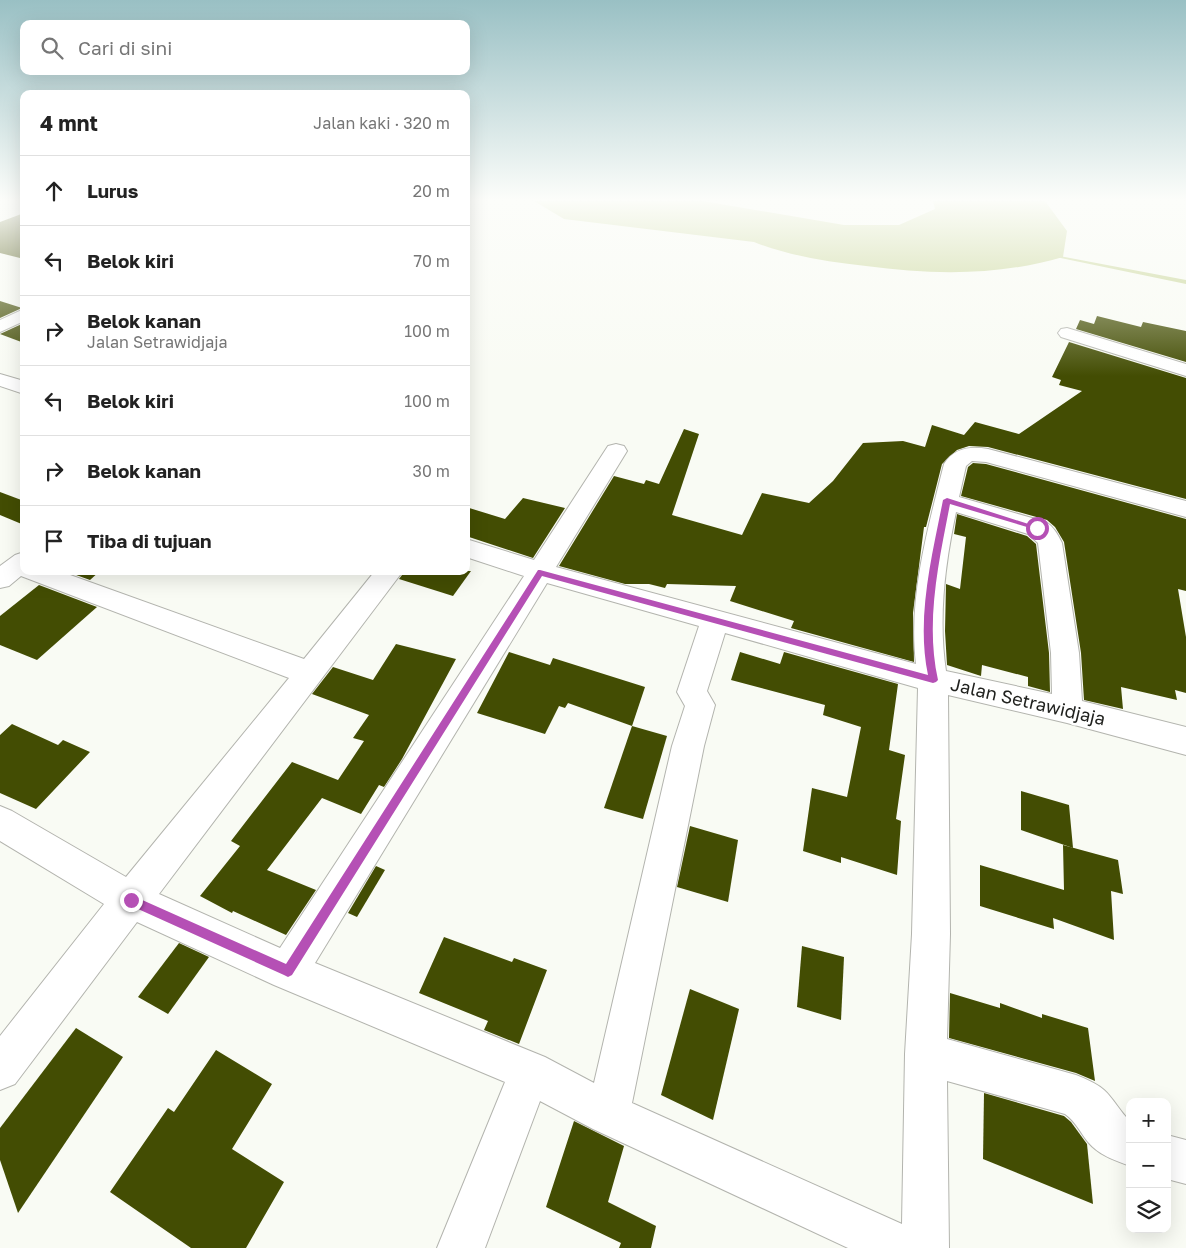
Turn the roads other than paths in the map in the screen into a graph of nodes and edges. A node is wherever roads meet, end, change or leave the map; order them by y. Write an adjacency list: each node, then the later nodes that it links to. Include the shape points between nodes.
1 (20, 316): 2 (street)
2 (0, 327)
3 (1067, 333): 4 (street)
4 (1186, 370)
5 (0, 380): 6 (street)
6 (20, 387)
7 (616, 451): 11 (street)
8 (947, 500): 9 (street, via 955,464 967,454 977,454); 16 (street, via 930,602 929,658); 17 (street, via 1037,528 1047,537 1065,653)
9 (1186, 509)
10 (470, 549): 11 (street, Jalan Setrawidjaja)
11 (540, 572): 14 (street, Jalan Setrawidjaja); 21 (street)
12 (36, 575): 15 (street)
13 (387, 575): 15 (street)
14 (715, 620): 16 (street, Jalan Setrawidjaja); 25 (street, via 692,692 700,704 688,746)
15 (309, 673): 20 (street)
16 (933, 680): 17 (street, Jalan Setrawidjaja); 22 (street, via 931,934)
17 (1067, 710): 18 (street, Jalan Setrawidjaja)
18 (1186, 741)
19 (0, 822): 20 (street)
20 (131, 900): 21 (street); 23 (street)
21 (288, 971): 24 (street)
22 (926, 1054): 26 (street, via 1076,1096 1090,1106 1117,1139); 31 (street)
23 (0, 1070)
24 (530, 1072): 25 (street); 29 (street)
25 (608, 1114): 30 (street)
26 (1127, 1143)
27 (1171, 1158): 28 (street)
28 (1186, 1162)
29 (461, 1248)
30 (901, 1248)
31 (925, 1248)

